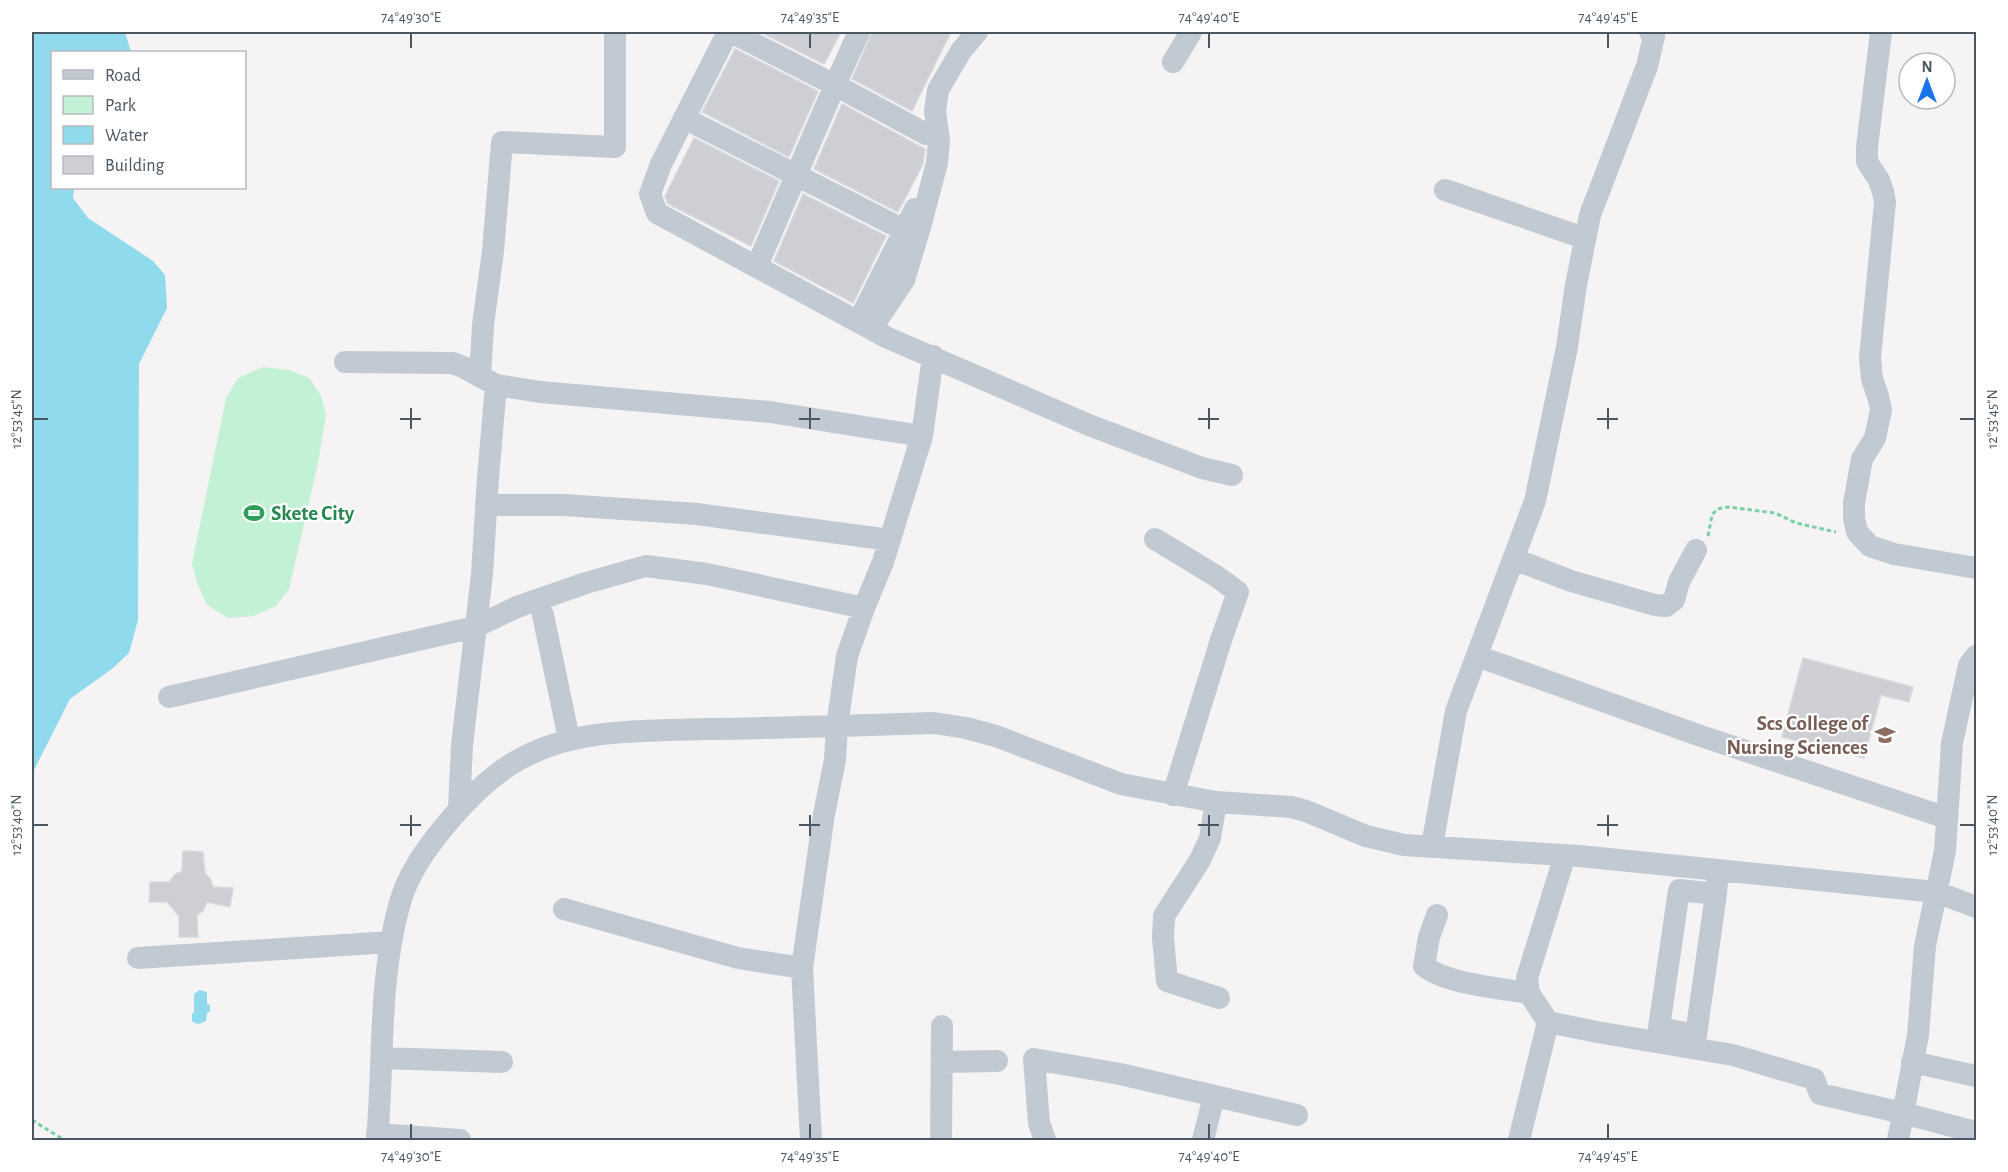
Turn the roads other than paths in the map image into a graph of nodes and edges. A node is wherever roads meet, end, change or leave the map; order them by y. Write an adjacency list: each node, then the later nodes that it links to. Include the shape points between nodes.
1 (615, 32): 21 (street, via 615,147 502,142 483,325)
2 (729, 32): 10 (street); 11 (street)
3 (859, 32): 10 (street)
4 (961, 32): 12 (street, via 922,121)
5 (977, 32): 18 (street, via 938,90 937,163 904,280)
6 (1191, 32): 9 (street)
7 (1650, 32): 16 (street, via 1654,36 1647,66)
8 (1881, 32): 29 (street, via 1866,147 1867,162 1879,180 1885,202 1870,358 1881,410 1875,438 1862,459 1854,518 1857,532 1870,546 1894,554)
9 (1173, 62)
10 (835, 85): 12 (street); 13 (street)
11 (684, 118): 13 (street); 17 (street, via 650,194 657,213)
12 (926, 134): 15 (street, via 935,149)
13 (797, 177): 15 (street); 17 (street)
14 (1445, 190): 16 (street)
15 (904, 230): 18 (street)
16 (1584, 238): 28 (street, via 1567,347 1535,501)
17 (757, 266): 18 (street)
18 (866, 325): 19 (street)
19 (933, 356): 22 (street); 23 (street, via 1089,425 1202,468)
20 (345, 362): 21 (street, via 453,363)
21 (488, 381): 22 (street, via 563,394 770,412); 24 (street)
22 (922, 436): 26 (street)
23 (1232, 475)
24 (486, 505): 26 (street, via 564,505 697,514); 32 (street)
25 (1155, 539): 38 (street, via 1238,592)
26 (890, 540): 30 (street)
27 (1696, 550): 28 (street, via 1674,600 1666,606 1572,582)
28 (1514, 559): 33 (street)
29 (1977, 568)
30 (864, 608): 32 (street, via 707,574 646,566 517,607); 36 (street, via 847,656)
31 (543, 615): 37 (street)
32 (475, 627): 35 (street); 40 (street)
33 (1477, 656): 41 (street); 42 (street, via 1456,711)
34 (1977, 656): 41 (street, via 1969,665 1952,743)
35 (169, 697)
36 (837, 726): 37 (street, via 635,731); 38 (street, via 934,723 966,729 996,736 1121,784); 52 (street)
37 (568, 739): 40 (street, via 524,756 494,775)
38 (1173, 795): 39 (street)
39 (1216, 802): 42 (street, via 1291,807 1366,836 1404,845); 54 (street, via 1210,838 1164,916 1163,938 1167,981)
40 (459, 808): 50 (street, via 416,866 399,904)
41 (1947, 818): 45 (street)
42 (1432, 846): 43 (street)
43 (1565, 855): 44 (street); 53 (street, via 1527,978)
44 (1718, 870): 45 (street); 46 (street)
45 (1936, 892): 47 (street); 62 (street, via 1925,946)
46 (1716, 894): 57 (street, via 1696,1035); 57 (street, via 1679,890)
47 (1977, 907)
48 (564, 909): 52 (street, via 738,958)
49 (1437, 915): 53 (street, via 1424,966 1462,982)
50 (391, 942): 51 (street); 58 (street)
51 (138, 958)
52 (802, 968): 70 (street)
53 (1529, 993): 55 (street)
54 (1219, 998)
55 (1548, 1022): 57 (street, via 1597,1032); 74 (street)
56 (942, 1026): 61 (street)
57 (1658, 1034): 65 (street, via 1814,1079 1820,1094)
58 (382, 1058): 60 (street); 67 (street)
59 (997, 1061): 61 (street)
60 (502, 1062)
61 (942, 1062): 71 (street)
62 (1912, 1062): 63 (street); 65 (street)
63 (1977, 1076)
64 (1214, 1096): 66 (street); 72 (street, via 1034,1059 1039,1123); 73 (street)
65 (1903, 1113): 68 (street, via 1971,1131); 75 (street)
66 (1297, 1115)
67 (377, 1137): 69 (street)
68 (1977, 1138)
69 (460, 1140)
70 (811, 1140)
71 (941, 1140)
72 (1045, 1140)
73 (1203, 1140)
74 (1519, 1140)
75 (1898, 1140)

